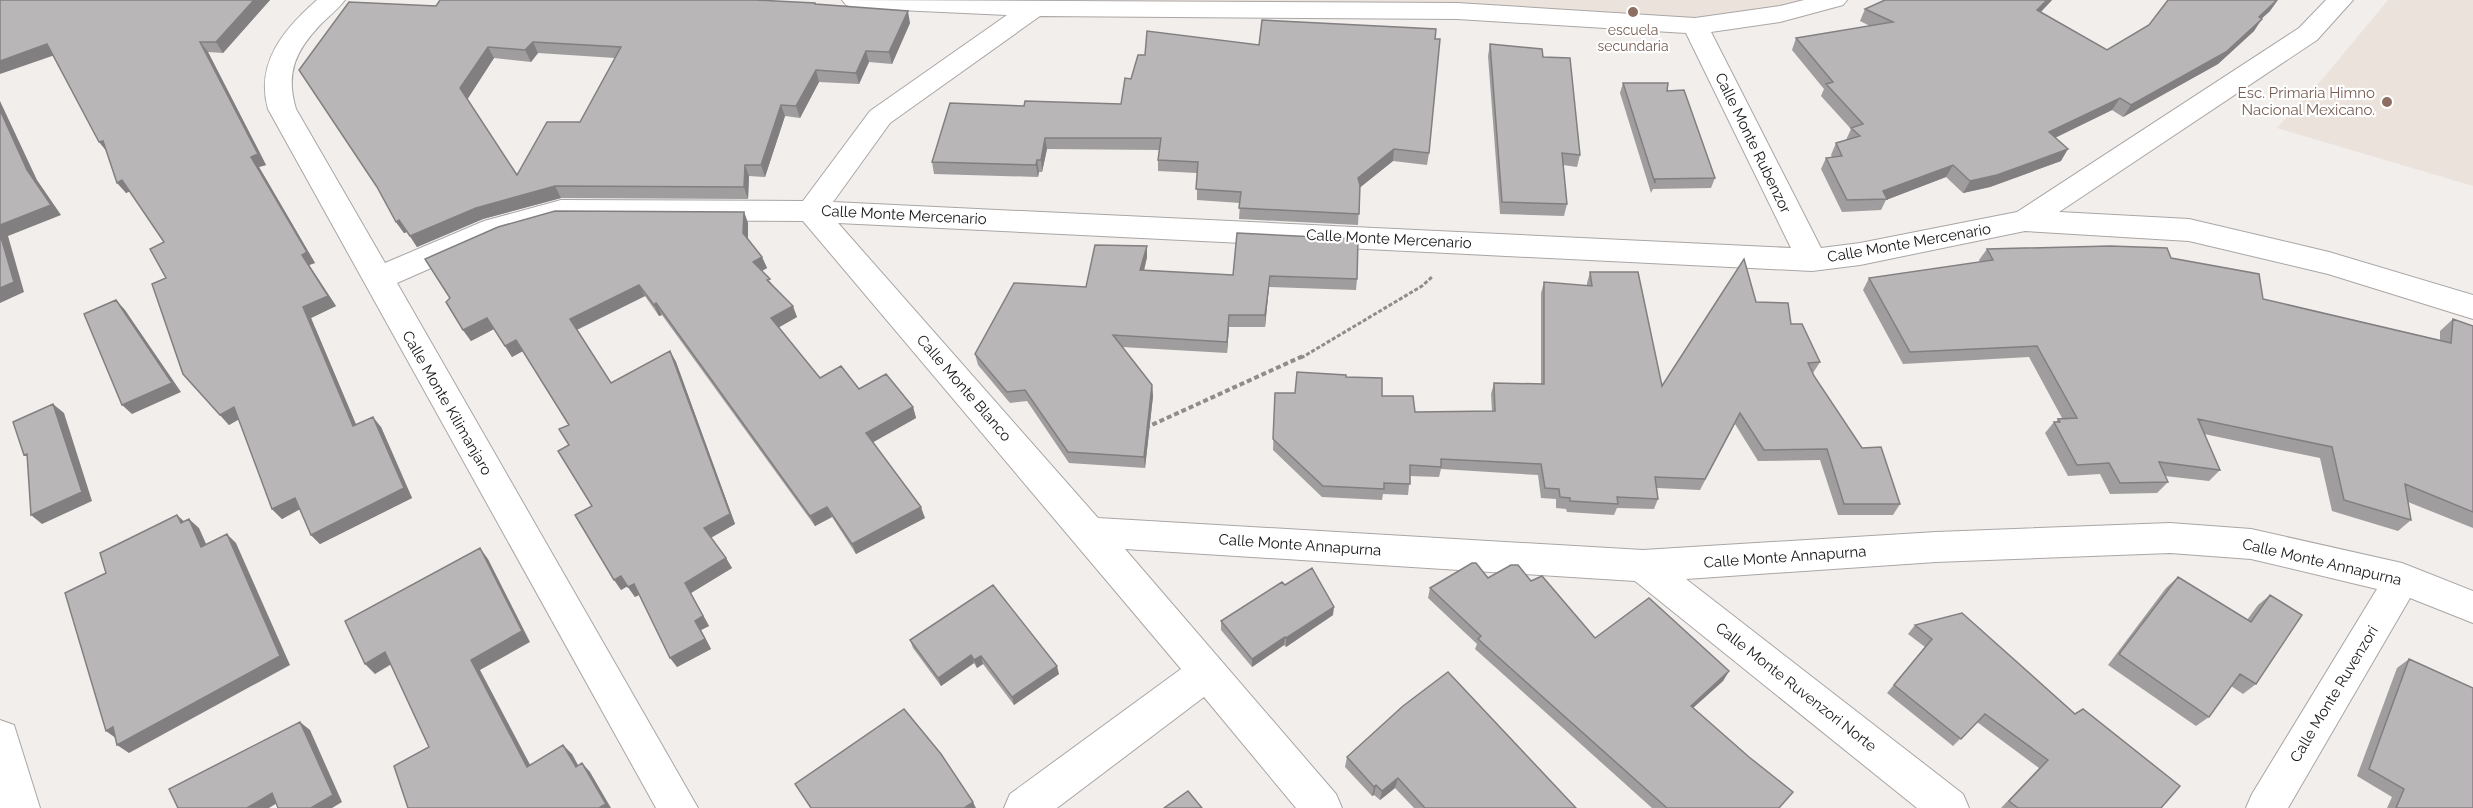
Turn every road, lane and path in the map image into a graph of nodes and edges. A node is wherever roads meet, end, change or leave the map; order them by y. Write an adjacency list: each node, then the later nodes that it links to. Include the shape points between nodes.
1 (332, 0): 12 (street, Calle Monte Kilimanjaro, via 297,35 283,59 277,86 282,109)
2 (855, 0): 5 (street)
3 (1834, 0): 7 (street, via 1780,14)
4 (2340, 0): 9 (street, Calle Monte Mercenario, via 2308,34)
5 (1039, 4): 6 (street); 8 (street, via 880,117)
6 (1465, 5): 7 (street)
7 (1695, 26): 11 (street, Calle Monte Rubenzor)
8 (811, 211): 10 (street, Calle Monte Mercenario); 12 (street, Calle Monte Mercenario, via 561,210 495,228); 15 (street, Calle Monte Blanco)
9 (2025, 221): 11 (street, Calle Monte Mercenario); 13 (street, via 2189,230 2329,263)
10 (1467, 243): 11 (street, Calle Monte Mercenario); 14 (path, via 1422,286 1297,360)
11 (1812, 260)
12 (377, 279): 22 (street, Calle Monte Kilimanjaro)
13 (2473, 307)
14 (1136, 432)
15 (1089, 532): 16 (street, Calle Monte Annapurna); 19 (street, Calle Monte Blanco)
16 (1643, 566): 17 (street, Calle Monte Annapurna, via 1936,547 2170,538 2251,544); 25 (street, Calle Monte Ruvenzori Norte)
17 (2402, 579): 18 (street, Calle Monte Annapurna); 26 (street, Calle Monte Ruvenzori)
18 (2473, 607)
19 (1207, 672): 23 (street); 24 (street, Calle Monte Blanco)
20 (0, 738): 21 (street)
21 (20, 808)
22 (678, 808)
23 (1024, 808)
24 (1322, 808)
25 (1949, 808)
26 (2266, 808)

